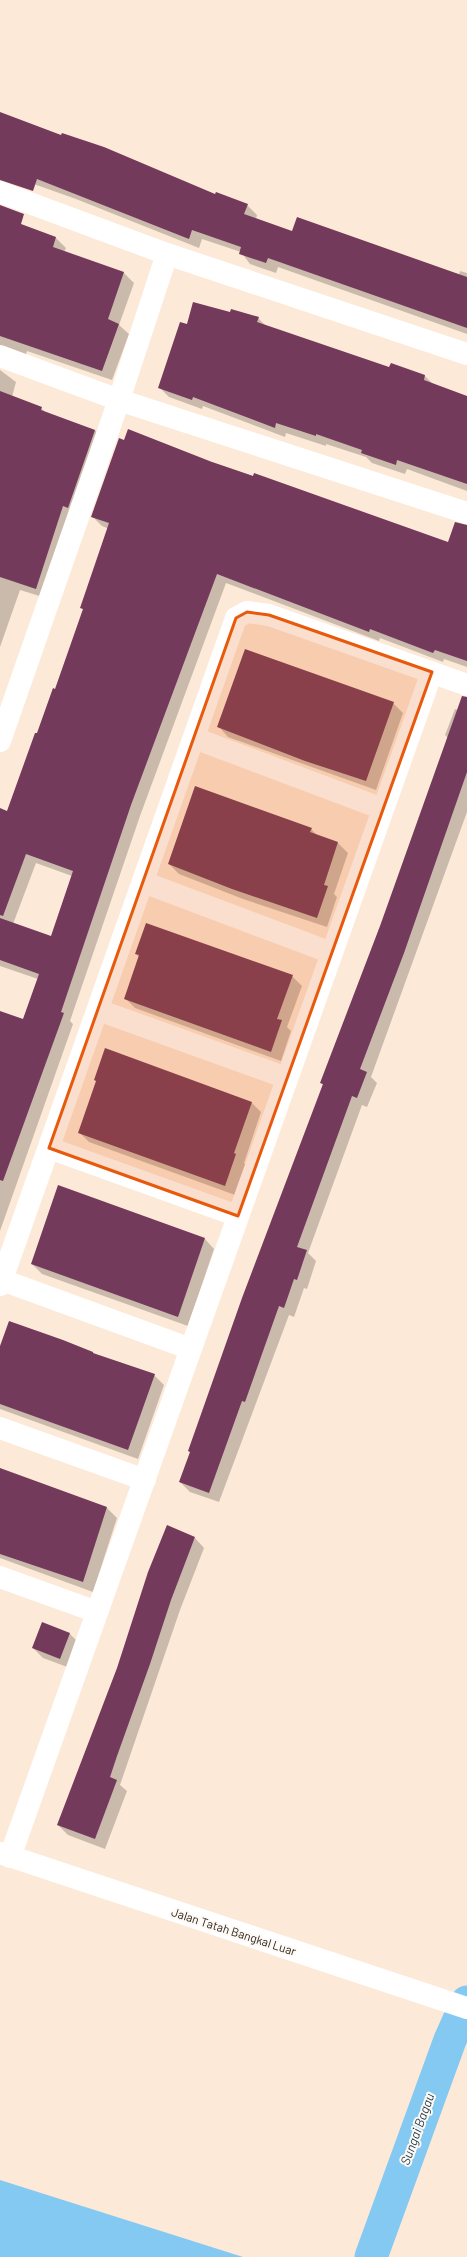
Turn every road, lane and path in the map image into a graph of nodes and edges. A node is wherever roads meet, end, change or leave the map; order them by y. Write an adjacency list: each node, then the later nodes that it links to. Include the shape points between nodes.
1 (0, 192): 2 (street)
2 (167, 254): 3 (street); 5 (street)
3 (467, 354)
4 (0, 356): 5 (street)
5 (119, 400): 6 (street); 10 (street)
6 (467, 513)
7 (432, 672): 8 (street); 9 (street, via 269,615 247,612 236,618); 11 (street)
8 (467, 685)
9 (194, 738): 11 (street); 12 (street)
10 (0, 741)
11 (383, 809): 13 (street)
12 (143, 882): 13 (street); 14 (street)
13 (332, 953): 15 (street)
14 (98, 1010): 15 (street); 16 (street)
15 (287, 1078): 17 (street)
16 (49, 1148): 17 (street); 18 (street)
17 (238, 1216): 19 (street)
18 (1, 1283): 19 (street)
19 (191, 1348): 21 (street)
20 (0, 1428): 21 (street)
21 (144, 1480): 23 (street)
22 (0, 1577): 23 (street)
23 (97, 1612): 24 (street)
24 (5, 1855): 25 (street, Jalan Tatah Bangkal Luar)
25 (467, 2008)

